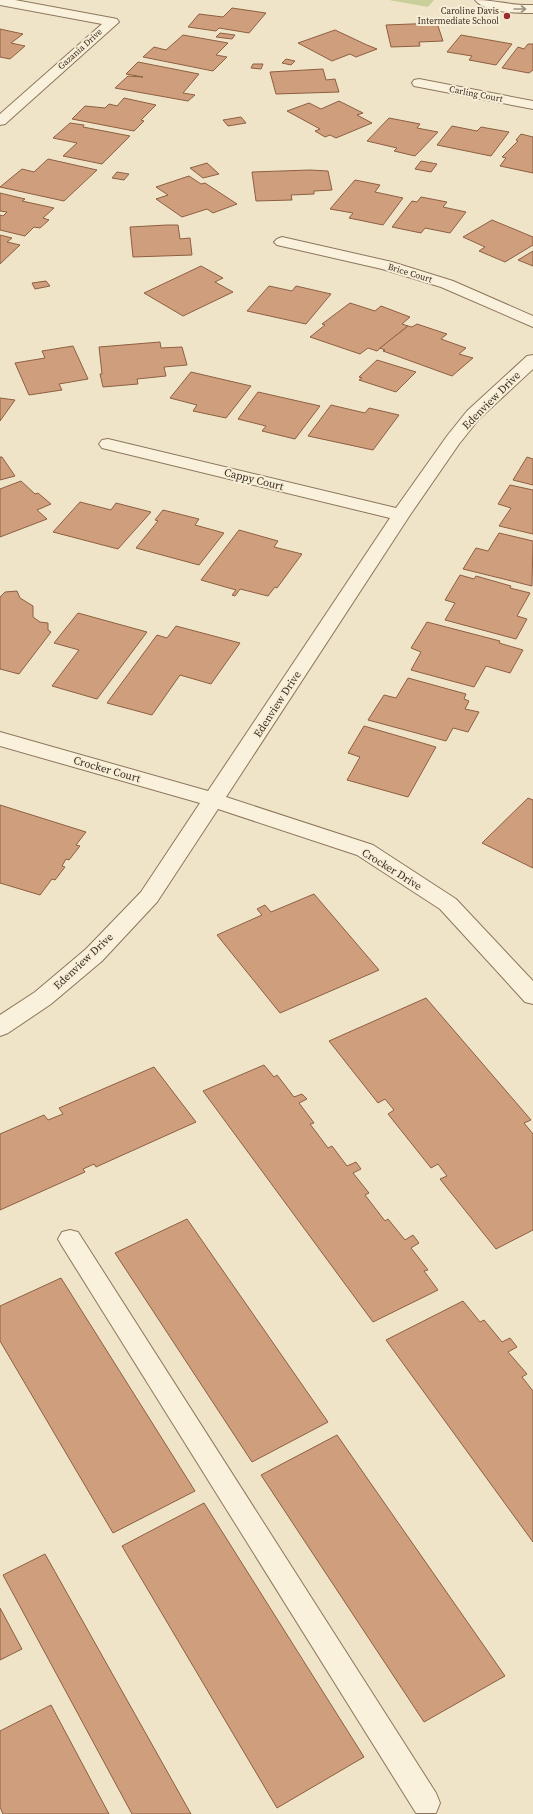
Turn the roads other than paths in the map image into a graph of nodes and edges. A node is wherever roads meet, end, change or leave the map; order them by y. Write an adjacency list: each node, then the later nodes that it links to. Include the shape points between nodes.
1 (481, 0): 3 (lane, one-way to 3, via 492,6 514,10)
2 (0, 1): 6 (street, Gazania Drive, via 112,22)
3 (533, 9)
4 (419, 83): 5 (street, Carling Court)
5 (533, 105)
6 (0, 121)
7 (282, 242): 8 (street, Brice Court, via 386,265 447,284)
8 (533, 322)
9 (533, 360): 11 (street, Edenview Drive, via 473,415)
10 (108, 444): 11 (street, Cappy Court)
11 (401, 515): 13 (street, Edenview Drive)
12 (0, 739): 13 (street, Crocker Court)
13 (214, 800): 14 (street, Crocker Drive, via 365,850 448,904); 15 (street, Edenview Drive, via 149,897 94,955 43,998)
14 (533, 996)
15 (0, 1027)
16 (70, 1239): 17 (lane)
17 (426, 1803)

